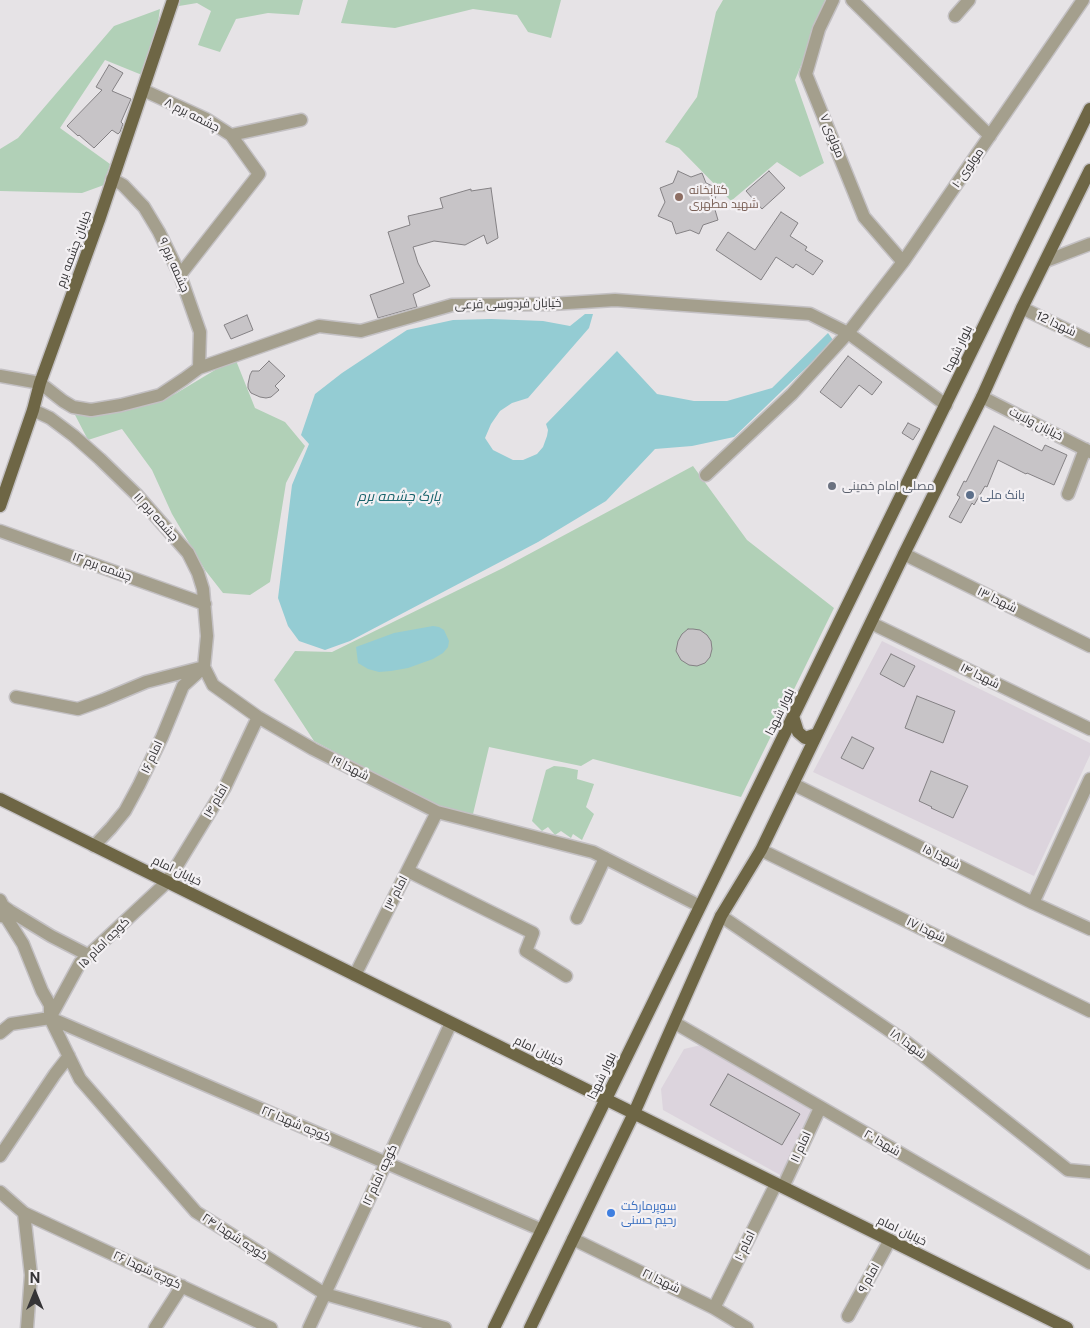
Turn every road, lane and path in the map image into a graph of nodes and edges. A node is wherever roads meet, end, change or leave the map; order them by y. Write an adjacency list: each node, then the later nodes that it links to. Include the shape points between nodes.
1 (173, 0): 7 (main road, خیابان چشمه برم)
2 (833, 0): 16 (street, مولوی ۷, via 819,29 806,74 864,217)
3 (852, 0): 11 (street)
4 (969, 0): 6 (street)
5 (1083, 0): 11 (street, مولوی ۱۰)
6 (955, 16)
7 (143, 90): 10 (street, چشمه برم ۸, via 206,119); 13 (main road, خیابان چشمه برم)
8 (1090, 109): 25 (main road, بلوار شهدا)
9 (300, 120): 10 (street, چشمه برم ۸)
10 (231, 135): 17 (street, via 259,174)
11 (990, 136): 16 (street, مولوی ۱۰)
12 (1090, 170): 15 (main road)
13 (112, 179): 17 (street, چشمه برم ۹, via 123,185 144,207); 23 (main road, خیابان چشمه برم)
14 (1090, 244): 15 (street)
15 (1046, 261): 18 (main road)
16 (903, 262): 19 (street, مولوی ۱۰)
17 (180, 274): 21 (street, چشمه برم ۹, via 200,332)
18 (1022, 308): 20 (street, شهدا 12); 24 (main road)
19 (848, 333): 21 (street, خیابان فردوسی فرعی, via 810,314 758,309 615,300 452,305 361,331 319,326); 25 (street, خیابان فردوسی فرعی); 28 (street, مولوی ۱۰, via 792,394)
20 (1090, 340)
21 (199, 368): 23 (street, خیابان فردوسی فرعی, via 160,395 91,410 73,407)
22 (0, 376): 23 (street)
23 (40, 383): 26 (main road, خیابان چشمه برم)
24 (982, 397): 27 (street, خیابان ولایت); 32 (main road)
25 (946, 405): 39 (main road, بلوار شهدا)
26 (33, 410): 30 (main road, خیابان چشمه برم); 33 (street, چشمه برم ۱۱, via 74,436 156,516 188,553 198,573)
27 (1087, 450): 29 (street)
28 (706, 475)
29 (1068, 494)
30 (0, 506)
31 (0, 530): 33 (street, چشمه برم ۱۲)
32 (904, 554): 34 (main road); 35 (street, شهدا ۱۳)
33 (205, 604): 36 (street, چشمه برم ۱۱, via 207,636)
34 (871, 623): 40 (street, شهدا ۱۴); 41 (main road)
35 (1089, 642)
36 (204, 667): 37 (street, via 146,682 78,709); 38 (street, شهدا ۱۹, via 213,686); 46 (street, امام ۱۶, via 183,686 125,811)
37 (16, 697)
38 (258, 716): 45 (street, شهدا ۱۹, via 313,749); 50 (street, امام ۱۴, via 225,787)
39 (793, 716): 41 (main road, via 798,732 805,738); 53 (main road, بلوار شهدا)
40 (1090, 729)
41 (817, 734): 43 (main road)
42 (1090, 778): 52 (street)
43 (793, 784): 47 (main road); 52 (street, شهدا ۱۵)
44 (0, 799): 46 (main road, خیابان امام)
45 (437, 812): 48 (street, شهدا ۱۹); 49 (street, امام ۱۳)
46 (94, 846): 50 (main road, خیابان امام)
47 (762, 850): 55 (main road); 61 (street, شهدا ۱۷)
48 (605, 858): 53 (street, شهدا ۱۹); 56 (street)
49 (408, 870): 59 (street, امام ۱۳); 60 (street, via 533,934 526,951)
50 (167, 882): 58 (street, کوچه امام ۱۵); 59 (main road, خیابان امام)
51 (0, 900): 58 (street, via 10,911)
52 (1033, 903): 57 (street, شهدا ۱۵)
53 (700, 906): 67 (main road, بلوار شهدا)
54 (0, 916): 62 (street, کوچه شهدا ۲۴, via 6,917 23,944 50,1005)
55 (721, 916): 64 (main road); 72 (street, شهدا ۱۸, via 906,1042 1068,1170)
56 (577, 918)
57 (1090, 929)
58 (88, 956): 62 (street, کوچه امام ۱۵, via 80,963)
59 (355, 975): 63 (main road, خیابان امام)
60 (566, 976)
61 (1090, 1011)
62 (50, 1018): 65 (street, via 11,1024); 66 (street, کوچه شهدا ۲۴); 71 (street, کوچه شهدا ۲۲)
63 (451, 1023): 67 (main road, خیابان امام); 71 (street, کوچه امام ۱۲)
64 (675, 1023): 68 (street, شهدا ۲۰); 69 (main road)
65 (0, 1034)
66 (69, 1056): 70 (street); 81 (street, کوچه شهدا ۲۴, via 80,1079 196,1212)
67 (606, 1099): 69 (main road, خیابان امام); 76 (main road, بلوار شهدا)
68 (820, 1108): 73 (street, امام ۱۱); 79 (street, شهدا ۲۰)
69 (634, 1113): 73 (main road, خیابان امام); 77 (main road)
70 (0, 1156)
71 (386, 1162): 76 (street, کوچه شهدا ۲۲); 81 (street, کوچه امام ۱۲)
72 (1090, 1172)
73 (779, 1186): 78 (main road, خیابان امام); 82 (street, امام ۱۰)
74 (0, 1192): 75 (street, کوچه شهدا ۲۶)
75 (24, 1213): 80 (street, کوچه شهدا ۲۶); 84 (street, via 31,1274)
76 (542, 1230): 89 (main road, بلوار شهدا)
77 (574, 1238): 82 (street, شهدا ۲۱); 90 (main road)
78 (890, 1240): 83 (street, امام ۹); 92 (main road, خیابان امام)
79 (1090, 1263)
80 (182, 1286): 85 (street); 86 (street, کوچه شهدا ۲۶)
81 (325, 1294): 87 (street, کوچه امام ۱۲); 88 (street, کوچه شهدا ۲۴)
82 (714, 1308): 91 (street, شهدا ۲۱)
83 (848, 1316)
84 (27, 1328)
85 (156, 1328)
86 (271, 1328)
87 (309, 1328)
88 (445, 1328)
89 (494, 1328)
90 (530, 1328)
91 (746, 1328)
92 (1067, 1328)

